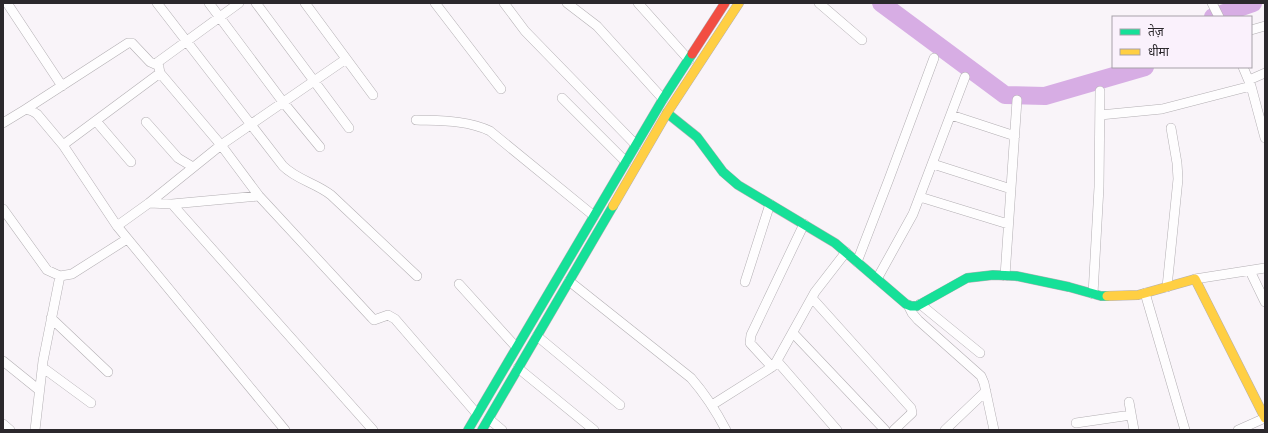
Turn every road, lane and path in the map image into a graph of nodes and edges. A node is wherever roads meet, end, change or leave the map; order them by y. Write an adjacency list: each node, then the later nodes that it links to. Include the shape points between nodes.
1 (7, 3): 30 (street)
2 (157, 3): 20 (street)
3 (209, 3): 16 (street)
4 (240, 3): 16 (street)
5 (256, 3): 28 (street)
6 (305, 3): 22 (street)
7 (435, 3): 31 (street)
8 (504, 3): 53 (street, via 525,31)
9 (567, 3): 35 (street, via 597,26)
10 (638, 3): 23 (street)
11 (738, 3): 39 (main road)
12 (819, 3): 19 (street)
13 (1213, 3): 15 (street)
14 (721, 4): 23 (main road)
15 (1219, 16)
16 (220, 18): 20 (street); 37 (street)
17 (1265, 26): 18 (street)
18 (1252, 30)
19 (862, 40)
20 (188, 41): 25 (street, via 158,62); 46 (street)
21 (934, 58): 72 (street)
22 (346, 59): 28 (street); 33 (street)
23 (689, 60): 35 (main road)
24 (1243, 68): 29 (street)
25 (160, 69): 30 (street, via 130,43); 42 (street); 52 (street)
26 (1265, 73): 29 (street)
27 (966, 77): 40 (street)
28 (315, 81): 37 (street); 47 (street)
29 (1250, 83): 41 (street, via 1162,109); 50 (street)
30 (62, 86): 38 (street)
31 (501, 89)
32 (1100, 91): 41 (street)
33 (373, 96)
34 (562, 98): 56 (street)
35 (663, 99): 53 (main road)
36 (1017, 100): 49 (street)
37 (283, 102): 46 (street); 54 (street)
38 (26, 109): 45 (street); 51 (street, via 38,114)
39 (667, 113): 64 (main road, via 697,137 730,178); 80 (main road)
40 (951, 115): 49 (street); 57 (street)
41 (1100, 116): 85 (street)
42 (96, 120): 51 (street); 55 (street)
43 (416, 120): 66 (street, via 466,123 490,131)
44 (146, 122): 58 (street, via 178,158)
45 (3, 123)
46 (252, 124): 52 (street); 76 (street, via 289,172 324,189)
47 (349, 128)
48 (1171, 128): 83 (street, via 1178,179)
49 (1014, 136): 59 (street)
50 (1265, 138)
51 (63, 145): 69 (street)
52 (221, 145): 58 (street); 60 (street)
53 (636, 145): 56 (main road)
54 (320, 148)
55 (130, 162)
56 (626, 162): 66 (main road)
57 (933, 164): 59 (street); 61 (street)
58 (193, 167): 62 (street)
59 (1011, 189): 68 (street)
60 (259, 196): 63 (street); 106 (street, via 374,320 388,315 395,319)
61 (920, 197): 68 (street); 78 (street)
62 (149, 203): 63 (street); 69 (street)
63 (172, 204): 116 (street)
64 (770, 204): 67 (main road); 81 (street)
65 (3, 209): 75 (street, via 47,270)
66 (594, 216): 93 (main road)
67 (804, 224): 71 (main road, via 835,242); 96 (street, via 750,335 750,344)
68 (1008, 224): 77 (street)
69 (117, 226): 70 (street)
70 (127, 239): 75 (street, via 72,274); 115 (street)
71 (846, 252): 72 (main road); 86 (street)
72 (857, 262): 78 (main road)
73 (1265, 268): 74 (street)
74 (1250, 271): 79 (street); 87 (street)
75 (60, 276): 90 (street)
76 (417, 276)
77 (1005, 276): 85 (main road, via 1016,276); 88 (main road, via 968,278)
78 (877, 279): 89 (main road)
79 (1194, 279): 83 (main road); 108 (main road)
80 (569, 281): 92 (main road); 104 (street, via 691,378)
81 (745, 282)
82 (459, 284): 93 (street)
83 (1167, 287): 84 (main road)
84 (1145, 293): 85 (main road, via 1101,296); 127 (street)
85 (1093, 294)
86 (812, 298): 91 (street); 123 (street, via 911,408 912,413)
87 (1265, 302)
88 (920, 304): 89 (main road); 94 (street)
89 (908, 305): 101 (street, via 918,320 976,371 984,383)
90 (51, 318): 97 (street); 99 (street)
91 (793, 333): 96 (street); 122 (street)
92 (537, 336): 98 (main road); 105 (street)
93 (516, 347): 106 (main road)
94 (980, 353)
95 (3, 361): 100 (street)
96 (774, 364): 104 (street); 121 (street)
97 (42, 367): 100 (street); 103 (street)
98 (518, 368): 109 (main road); 120 (street)
99 (108, 372)
100 (39, 390): 114 (street)
101 (986, 392): 124 (street); 125 (street)
102 (1129, 402): 107 (street)
103 (91, 403)
104 (712, 405): 112 (street)
105 (620, 406)
106 (477, 414): 117 (main road)
107 (1131, 415): 110 (street); 126 (street)
108 (1265, 418): 128 (street)
109 (489, 419): 118 (main road); 119 (street)
110 (1076, 423)
111 (3, 424): 113 (street)
112 (722, 429)
113 (10, 430)
114 (35, 430)
115 (285, 430)
116 (373, 430)
117 (468, 430)
118 (482, 430)
119 (502, 430)
120 (594, 430)
121 (837, 430)
122 (885, 430)
123 (894, 430)
124 (945, 430)
125 (994, 430)
126 (1134, 430)
127 (1185, 430)
128 (1238, 430)

